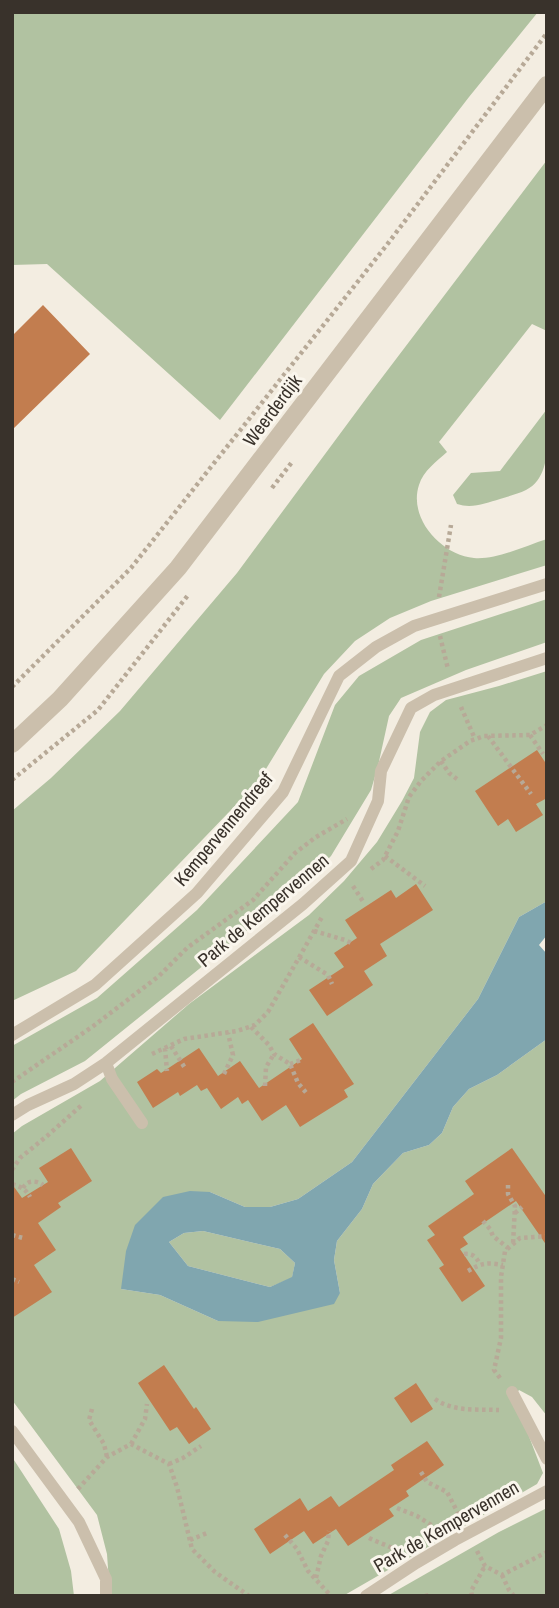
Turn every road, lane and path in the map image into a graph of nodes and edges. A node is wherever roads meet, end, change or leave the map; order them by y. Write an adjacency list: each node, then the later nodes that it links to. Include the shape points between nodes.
1 (547, 33): 5 (path, Weerderdijk, via 386,246 131,568)
2 (547, 85): 8 (street, Weerderdijk, via 178,568 60,699)
3 (547, 583): 24 (lane, Kempervennendreef, via 414,626 376,647 339,676 283,792 197,893 95,985)
4 (547, 658): 13 (lane, Park de Kempervennen, via 434,695 411,708 382,771)
5 (12, 687)
6 (530, 735): 9 (path)
7 (488, 736): 12 (path)
8 (12, 744)
9 (543, 754)
10 (440, 761): 11 (path)
11 (457, 779)
12 (531, 794)
13 (377, 801): 29 (lane, Park de Kempervennen, via 351,861); 35 (path, via 305,845 253,900 92,1027)
14 (385, 856): 16 (path)
15 (352, 884): 17 (path)
16 (425, 886)
17 (365, 903)
18 (314, 931): 19 (path)
19 (353, 944)
20 (299, 957): 21 (path, via 328,975)
21 (332, 984)
22 (251, 1027): 27 (path)
23 (228, 1033): 33 (path, via 233,1055)
24 (12, 1035)
25 (171, 1045): 31 (path)
26 (165, 1048): 32 (path)
27 (274, 1054): 30 (path); 36 (path, via 266,1067)
28 (301, 1060): 30 (path)
29 (106, 1063): 34 (lane); 38 (lane, Park de Kempervennen)
30 (290, 1064): 37 (path)
31 (185, 1068)
32 (167, 1071)
33 (224, 1074)
34 (112, 1079): 39 (lane); 40 (path, via 19,1158)
35 (12, 1082)
36 (265, 1086)
37 (307, 1095)
38 (12, 1115)
39 (142, 1123)
40 (12, 1170)
41 (12, 1184): 44 (path)
42 (43, 1185): 44 (path, via 33,1181)
43 (508, 1185): 47 (path)
44 (23, 1188): 45 (path)
45 (30, 1197)
46 (522, 1206): 47 (path)
47 (514, 1213): 52 (path)
48 (483, 1221): 52 (path, via 493,1236)
49 (12, 1235): 51 (path)
50 (547, 1236): 52 (path, via 520,1238)
51 (23, 1238)
52 (511, 1246): 55 (path, via 505,1251)
53 (464, 1254): 54 (path, via 475,1256)
54 (480, 1264): 55 (path); 56 (path)
55 (503, 1265): 59 (path, via 501,1338 494,1370)
56 (468, 1271)
57 (12, 1279): 58 (path)
58 (19, 1282)
59 (512, 1392): 63 (lane)
60 (435, 1399): 63 (path, via 455,1408)
61 (147, 1404): 65 (path, via 145,1419)
62 (92, 1409): 67 (path, via 89,1420)
63 (522, 1410): 68 (lane)
64 (12, 1431): 72 (lane)
65 (131, 1444): 67 (path); 69 (path)
66 (201, 1446): 69 (path)
67 (107, 1457): 72 (path)
68 (547, 1459)
69 (169, 1464): 79 (path)
70 (421, 1472): 76 (path, via 427,1482 447,1492)
71 (547, 1491): 76 (lane, Park de Kempervennen)
72 (66, 1502): 86 (lane, via 106,1579)
73 (397, 1508): 80 (path)
74 (329, 1531): 85 (path)
75 (207, 1533): 79 (path)
76 (469, 1533): 80 (lane, Park de Kempervennen); 83 (path)
77 (285, 1535): 85 (path)
78 (369, 1538): 82 (path)
79 (190, 1540): 87 (path, via 192,1549 215,1572)
80 (455, 1540): 82 (lane, Park de Kempervennen)
81 (547, 1552): 84 (path)
82 (416, 1563): 89 (lane, Park de Kempervennen)
83 (485, 1566): 84 (path); 90 (path)
84 (502, 1575): 91 (path)
85 (316, 1578): 88 (path)
86 (106, 1596)
87 (249, 1596)
88 (331, 1596)
89 (366, 1596)
90 (472, 1596)
91 (514, 1596)

